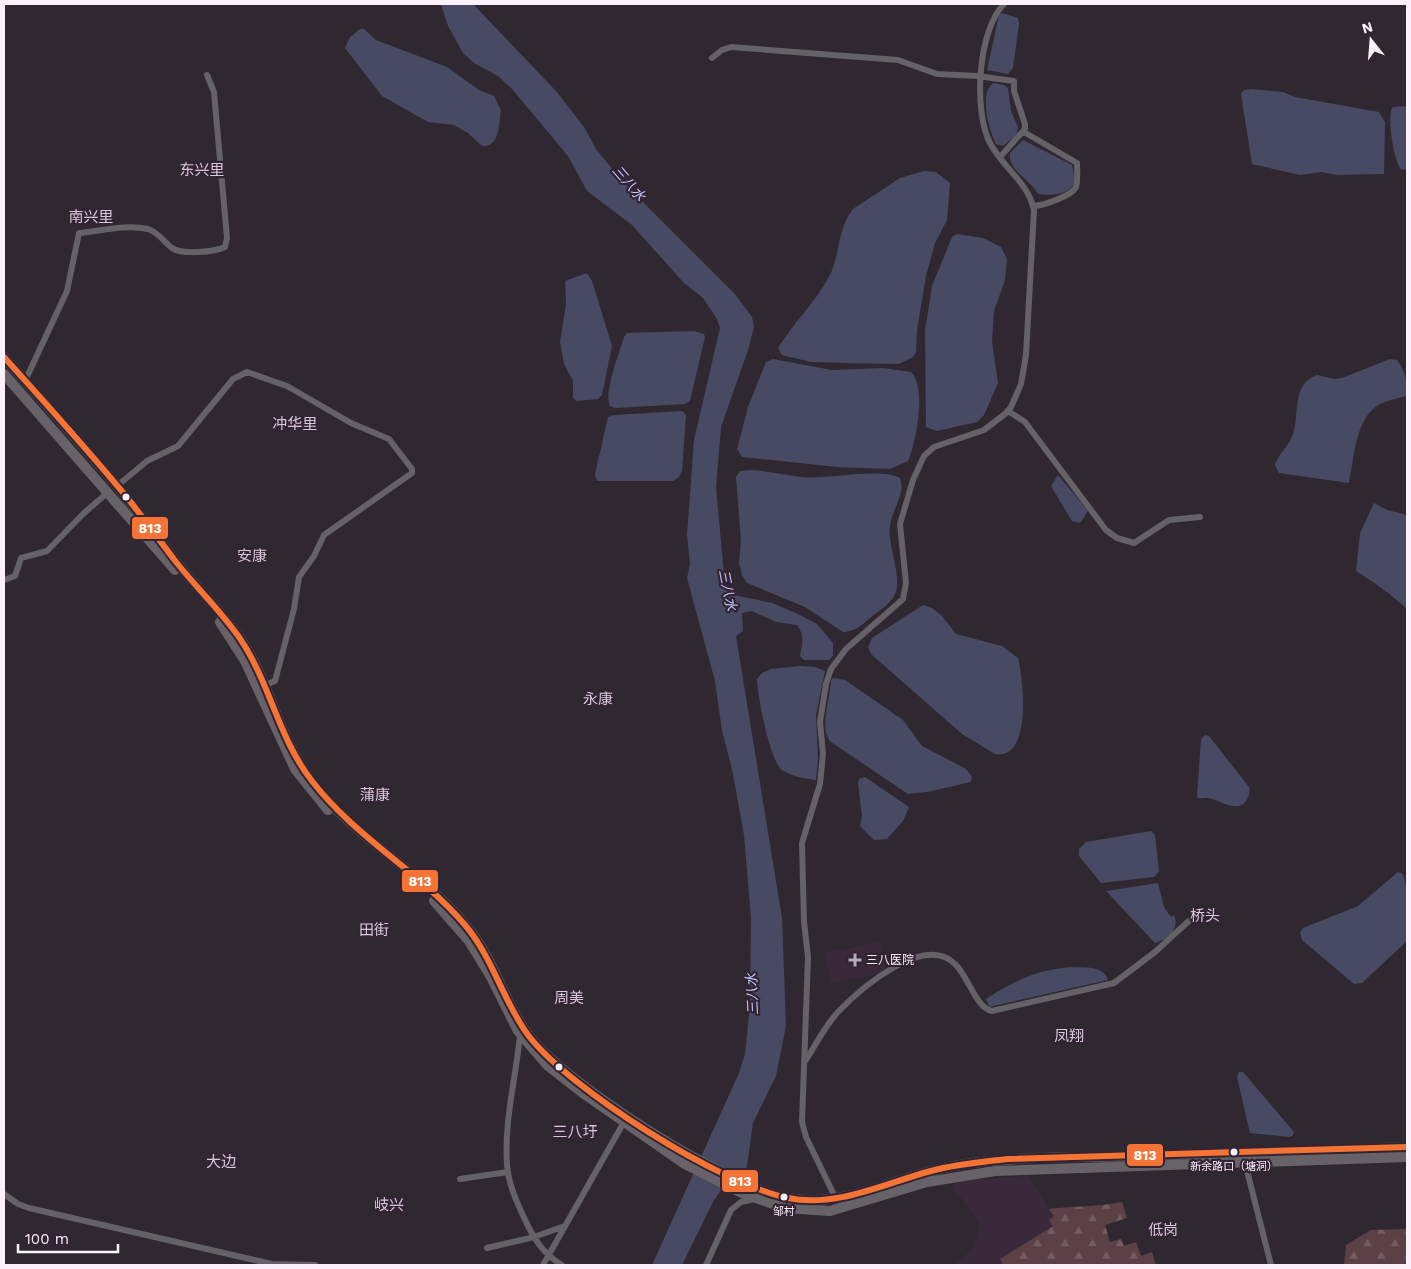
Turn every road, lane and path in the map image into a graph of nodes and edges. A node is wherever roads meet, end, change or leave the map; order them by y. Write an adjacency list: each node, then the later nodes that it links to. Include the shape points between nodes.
1 (1004, 4): 4 (street, via 996,12 988,32)
2 (712, 58): 4 (street, via 722,50 736,47 889,59 937,74)
3 (207, 75): 10 (street, via 215,101 227,238 225,247 180,252 146,229 79,233 67,291)
4 (981, 77): 5 (street, via 1014,81 1025,124); 6 (street, via 982,121 989,142)
5 (1024, 132): 6 (street); 7 (street, via 1077,163 1073,191 1046,204)
6 (1000, 157): 7 (street, via 1029,193)
7 (1033, 206): 11 (street, via 1026,355 1021,384)
8 (4, 357): 10 (main road)
9 (4, 374): 13 (main road)
10 (25, 381): 12 (main road)
11 (1008, 411): 14 (street, via 1025,422 1106,530 1117,538 1134,543 1169,520); 19 (street, via 984,430 934,447 924,456 900,524 906,583 903,599 855,640 838,659 828,677 820,722 823,754 820,784 802,844 808,957)
12 (116, 486): 13 (main road); 16 (main road, via 231,625); 16 (street, via 147,461 178,446 233,379 247,372 288,386 351,423 395,444 412,473 324,535 299,577 275,681)
13 (108, 493): 15 (street, via 48,551 21,558 15,576); 18 (main road, via 214,614 237,646 302,781 338,820 424,892 461,930 481,959)
14 (1200, 517)
15 (4, 580)
16 (265, 685): 23 (main road, via 308,777 342,815 434,891 466,926 487,955 514,1011 535,1043 563,1069)
17 (1191, 920): 19 (street, via 1114,983 992,1011 983,1007 952,960 936,954 914,958 878,979 850,1001 832,1020)
18 (520, 1035): 20 (main road, via 558,1075); 25 (street, via 509,1116)
19 (805, 1061): 30 (street, via 803,1129)
20 (624, 1122): 23 (main road); 31 (street)
21 (1407, 1147): 30 (main road, via 994,1161 925,1172)
22 (1407, 1157): 24 (main road)
23 (685, 1159): 27 (main road)
24 (1245, 1163): 29 (main road, via 995,1171 927,1182 830,1211 784,1208); 39 (street)
25 (508, 1172): 26 (street); 32 (street, via 517,1203)
26 (460, 1179)
27 (744, 1189): 29 (main road); 30 (main road, via 811,1201)
28 (4, 1194): 35 (street, via 29,1208 272,1264)
29 (756, 1199): 38 (street, via 741,1202 732,1210)
30 (836, 1199)
31 (565, 1226): 32 (street); 34 (street)
32 (534, 1237): 33 (street); 34 (street)
33 (487, 1248)
34 (548, 1257): 36 (street); 37 (street)
35 (315, 1265)
36 (543, 1265)
37 (562, 1265)
38 (706, 1265)
39 (1271, 1265)

